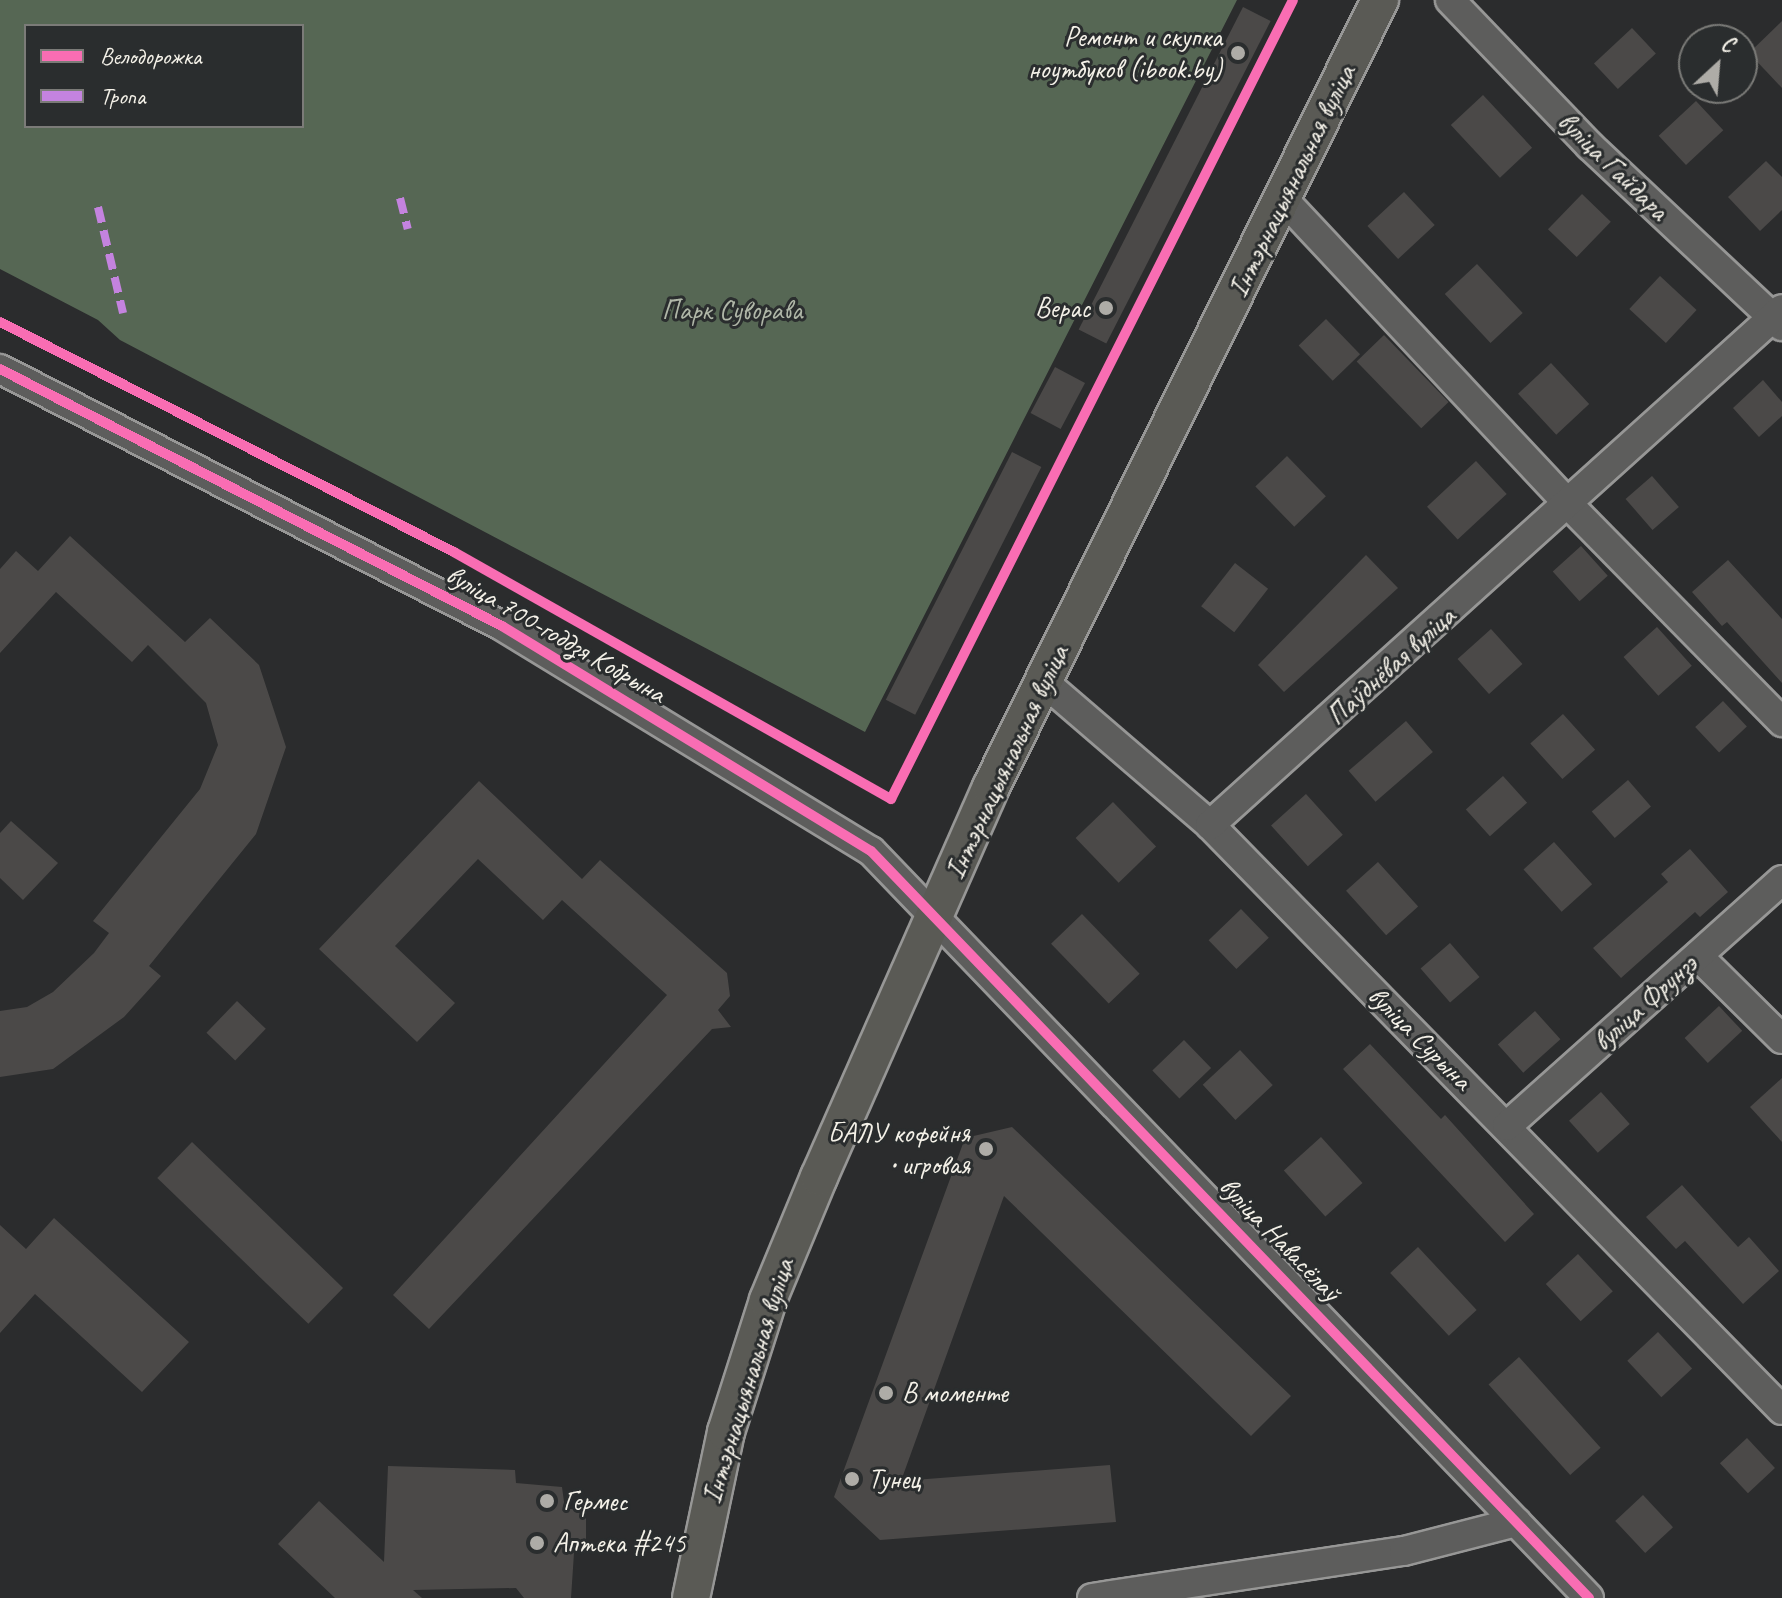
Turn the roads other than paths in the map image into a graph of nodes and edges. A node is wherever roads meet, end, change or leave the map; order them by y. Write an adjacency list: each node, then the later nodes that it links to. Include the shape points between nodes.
1 (1380, 0): 3 (main road, Інтэрнацыянальная вуліца)
2 (1450, 0): 4 (street, вуліца Гайдара, via 1590,146)
3 (1284, 200): 6 (street); 7 (main road, Інтэрнацыянальная вуліца)
4 (1779, 317): 6 (street, Паўднёвая вуліца)
5 (0, 369): 11 (street, вуліца 700-годдзя Кобрына, via 502,626 871,851)
6 (1570, 506): 8 (street); 9 (street, Паўднёвая вуліца)
7 (1044, 682): 9 (street, вуліца Сурына); 11 (main road, Інтэрнацыянальная вуліца)
8 (1782, 722)
9 (1210, 825): 14 (street, вуліца Сурына)
10 (1782, 880): 12 (street, вуліца Фрунзэ)
11 (936, 913): 16 (street, вуліца Навасёлаў); 17 (main road, Інтэрнацыянальная вуліца, via 768,1300 726,1432)
12 (1698, 956): 13 (street); 14 (street, вуліца Фрунзэ)
13 (1782, 1039)
14 (1507, 1126): 15 (street, вуліца Сурына)
15 (1782, 1410)
16 (1516, 1522): 18 (street, via 1404,1551); 19 (street, вуліца Навасёлаў)
17 (691, 1598)
18 (1092, 1598)
19 (1589, 1598)

